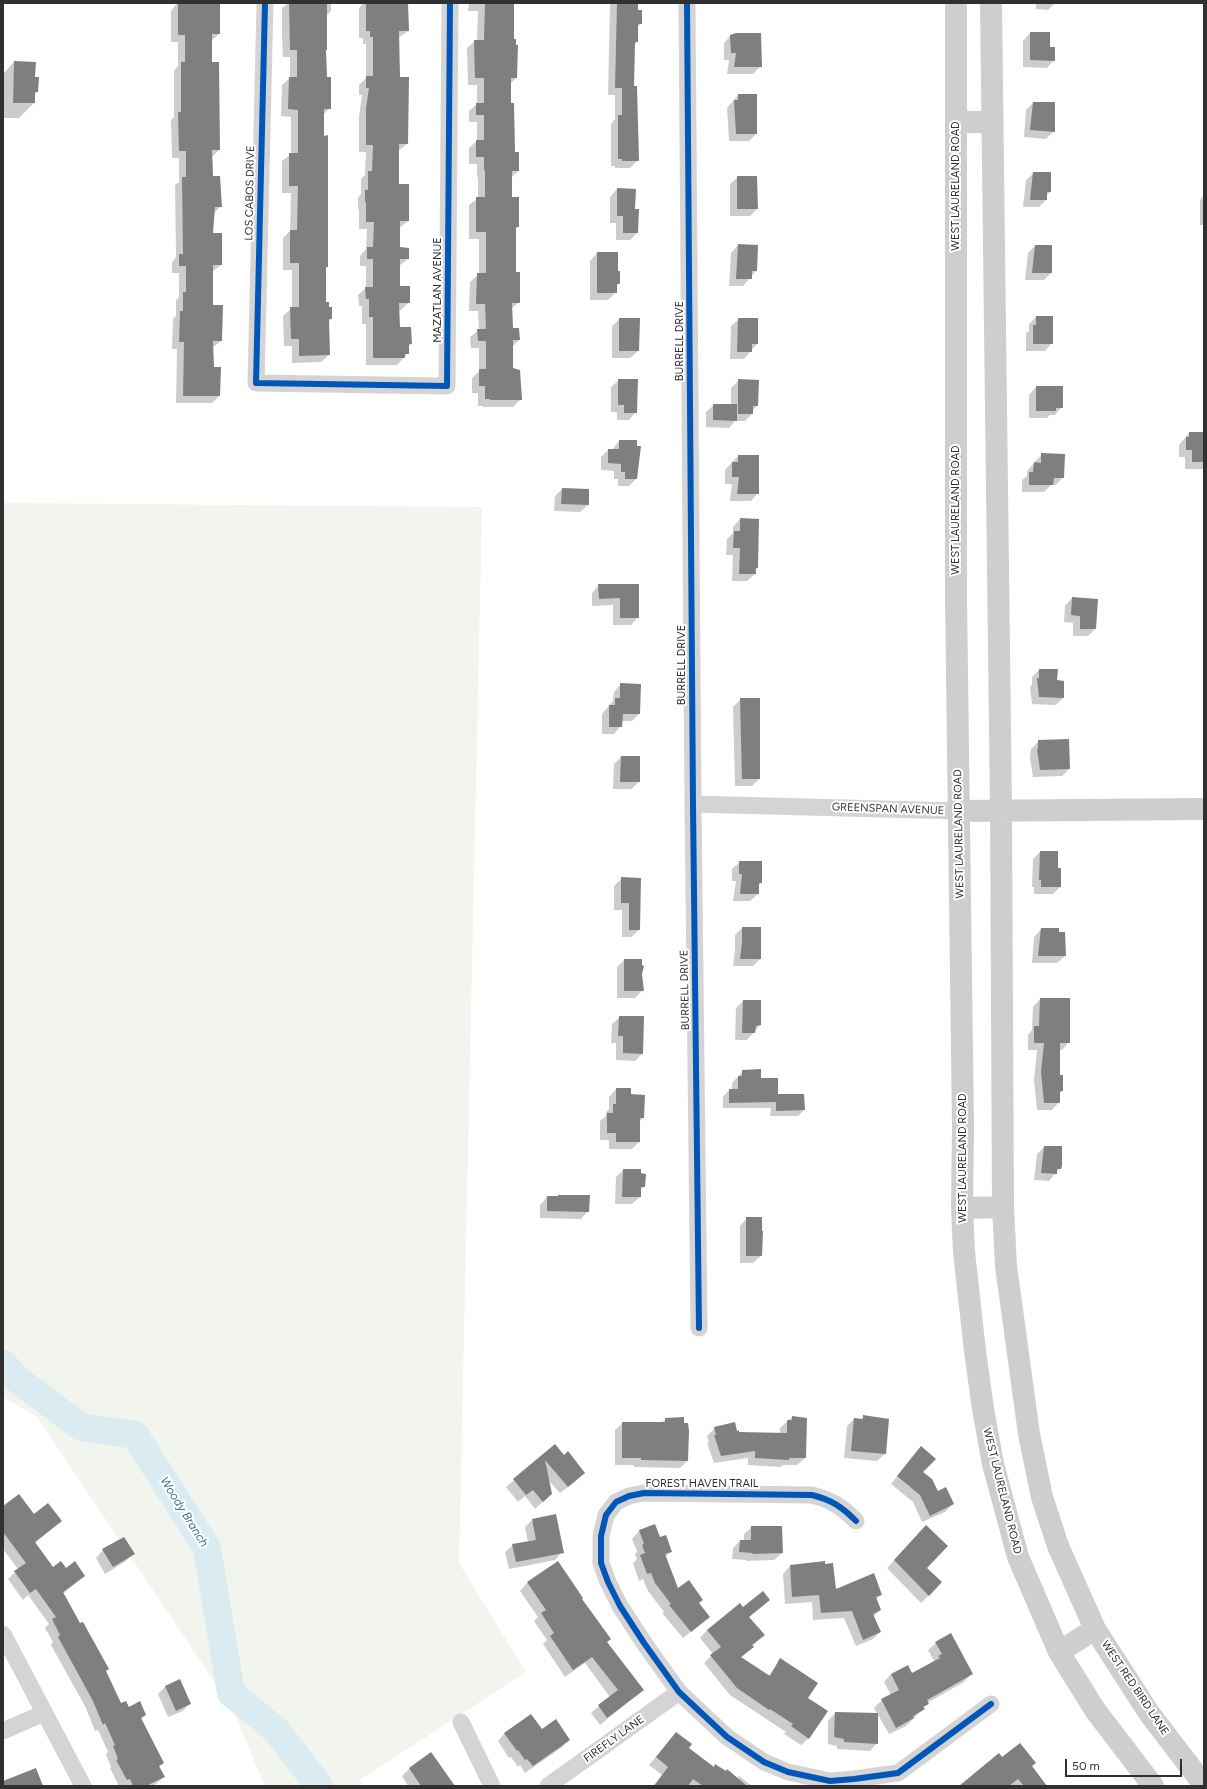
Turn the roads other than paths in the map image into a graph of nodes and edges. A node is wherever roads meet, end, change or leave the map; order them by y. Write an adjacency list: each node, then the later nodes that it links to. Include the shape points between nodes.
1 (265, 3): 8 (street, LOS CABOS DRIVE)
2 (450, 3): 8 (street, MAZATLAN AVENUE, via 447,386)
3 (687, 3): 9 (street, BURRELL DRIVE)
4 (956, 3): 6 (main road, WEST LAURELAND ROAD)
5 (991, 3): 7 (main road)
6 (956, 122): 7 (main road); 11 (main road, WEST LAURELAND ROAD, via 956,598)
7 (992, 122): 12 (main road)
8 (256, 383)
9 (693, 804): 11 (street, GREENSPAN AVENUE); 15 (street, BURRELL DRIVE)
10 (1204, 810): 12 (main road, GREENSPAN AVENUE)
11 (959, 811): 12 (main road, GREENSPAN AVENUE); 14 (main road, WEST LAURELAND ROAD)
12 (1001, 811): 13 (main road)
13 (1003, 1206): 14 (main road); 17 (main road, via 1006,1266 1029,1434 1042,1497 1058,1546)
14 (962, 1208): 19 (main road, WEST LAURELAND ROAD, via 975,1351 993,1464 1018,1557)
15 (699, 1328)
16 (856, 1521): 20 (street, FOREST HAVEN TRAIL, via 843,1508 828,1499 812,1495 644,1493 616,1502 606,1515 601,1536 601,1564 620,1606)
17 (1095, 1629): 19 (main road); 25 (main road, WEST RED BIRD LANE, via 1149,1713)
18 (3, 1634): 22 (street)
19 (1059, 1652): 29 (main road, via 1095,1710)
20 (679, 1692): 21 (street, FOREST HAVEN TRAIL, via 727,1737 764,1762 788,1772 830,1781 898,1773); 28 (street, FIREFLY LANE)
21 (991, 1704)
22 (44, 1713): 24 (street); 26 (street)
23 (461, 1722): 27 (street)
24 (3, 1731)
25 (1204, 1785)
26 (83, 1786)
27 (492, 1786)
28 (548, 1786)
29 (1153, 1786)

